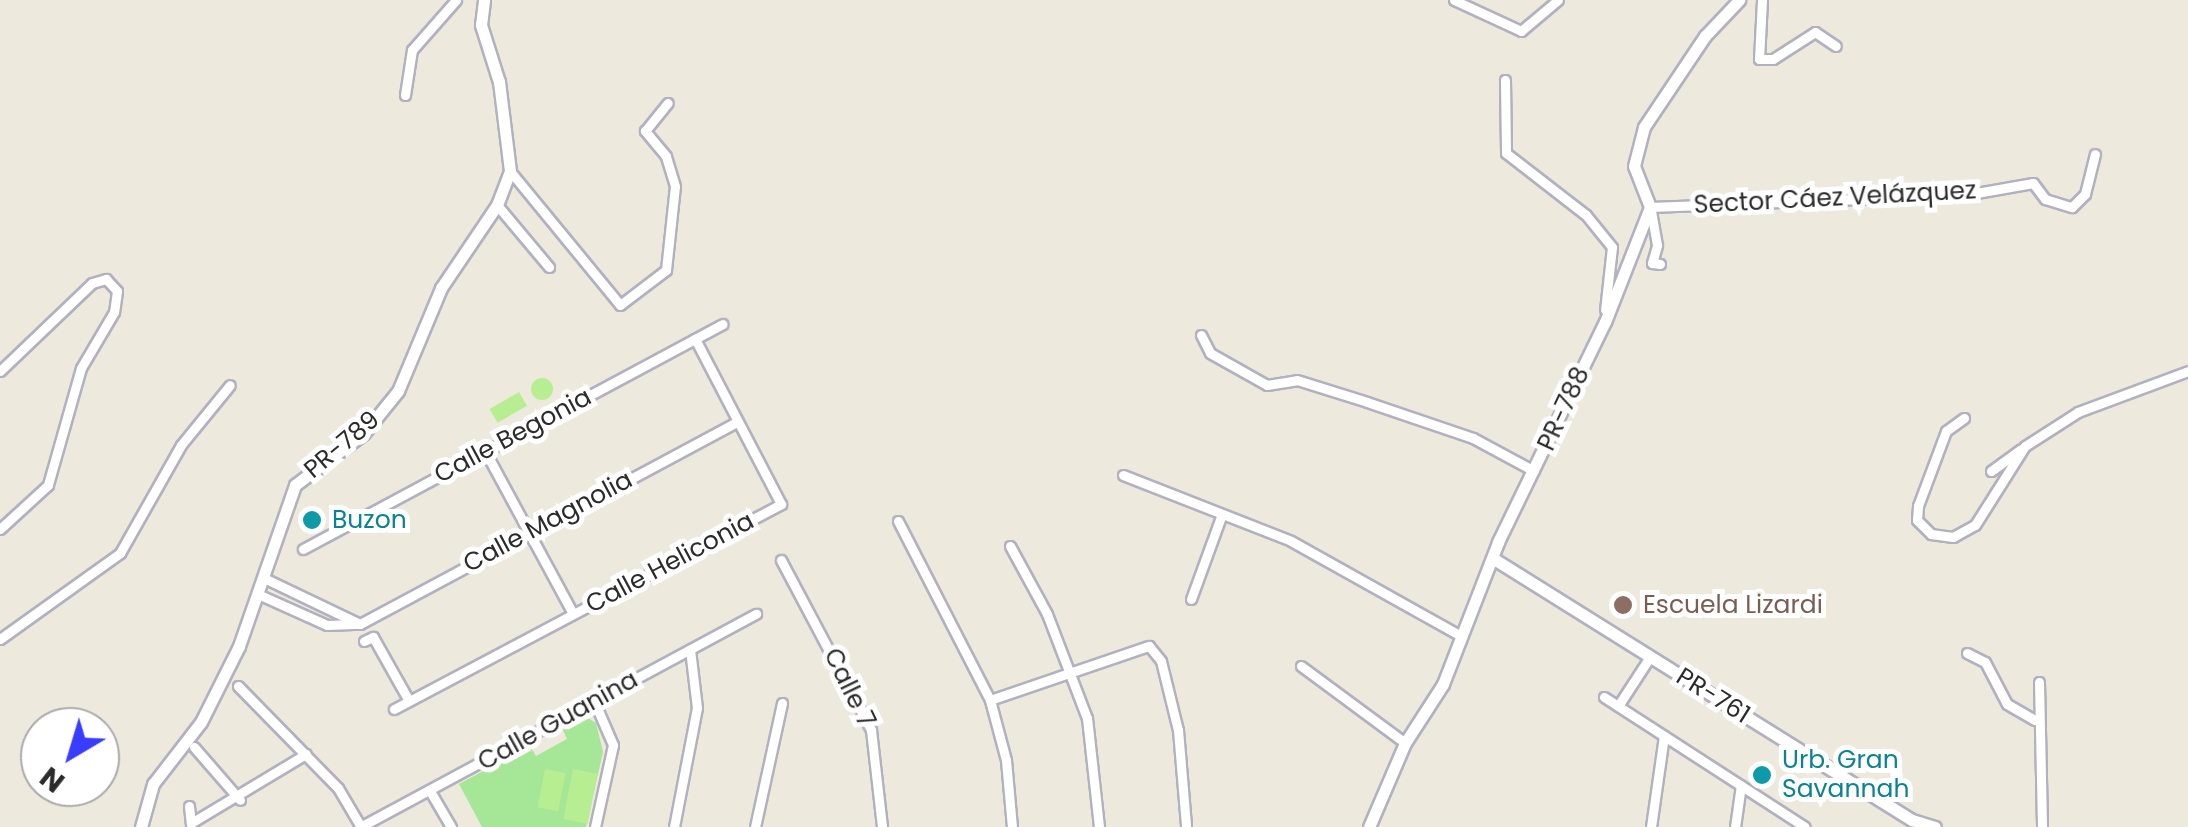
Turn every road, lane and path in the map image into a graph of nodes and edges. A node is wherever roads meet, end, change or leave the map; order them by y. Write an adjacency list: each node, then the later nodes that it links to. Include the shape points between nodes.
1 (456, 0): 9 (street, via 412,50)
2 (484, 0): 12 (street, via 481,25 499,82)
3 (1454, 0): 4 (street, via 1521,31)
4 (1558, 0)
5 (1740, 0): 14 (street, via 1704,36 1644,127 1634,166)
6 (1762, 0): 7 (street, via 1758,59 1774,59 1815,32)
7 (1836, 46)
8 (1505, 80): 17 (street, via 1506,154 1586,215 1612,247)
9 (405, 95)
10 (668, 103): 12 (street, via 645,131 666,156 675,186 666,270 620,304)
11 (2095, 154): 14 (street, Sector Cáez Velázquez, via 2084,194 2072,206 2045,199 2033,183 1965,195)
12 (510, 171): 13 (street, PR-789 / PR-789)
13 (496, 204): 16 (street); 39 (street, PR-789 / PR-789, via 441,288 398,391 364,433 294,484)
14 (1650, 207): 15 (street, via 1657,245 1652,263); 17 (street, PR-788 / PR-788)
15 (1660, 264)
16 (549, 267)
17 (1604, 322): 28 (street, PR-788 / PR-788)
18 (722, 324): 20 (street, Calle Begonia)
19 (1201, 335): 28 (street, via 1210,353 1267,385 1297,380 1367,402 1473,438)
20 (694, 339): 25 (street, Calle Heliconia); 27 (street, Calle Begonia)
21 (0, 371): 33 (street, via 92,283 106,279 116,290 114,312 81,368 48,485)
22 (2188, 371): 26 (street, via 2078,412)
23 (230, 384): 46 (street, via 181,445 120,553)
24 (1964, 418): 26 (street, via 1946,431 1918,506 1917,520 1931,534 1952,537 1976,525)
25 (737, 422): 34 (street, Calle Magnolia); 42 (street, Calle Heliconia, via 781,504)
26 (2025, 446): 29 (street)
27 (485, 451): 34 (street); 36 (street, Calle Begonia)
28 (1534, 471): 37 (street, PR-788 / PR-788)
29 (1992, 471)
30 (1123, 476): 31 (street)
31 (1222, 514): 41 (street); 45 (street, via 1291,541)
32 (898, 521): 56 (street)
33 (0, 528)
34 (529, 532): 42 (street); 44 (street, Calle Magnolia)
35 (1010, 546): 52 (street)
36 (303, 549)
37 (1494, 559): 45 (street, PR-788 / PR-788); 50 (street, PR-761 / PR-761)
38 (780, 560): 80 (street, Calle 7, via 871,730)
39 (266, 579): 40 (street, PR-789 / PR-789); 44 (street)
40 (260, 595): 44 (street, via 327,625); 74 (street, PR-789 / PR-789, via 201,722 153,784)
41 (1190, 599)
42 (573, 614): 57 (street, Calle Heliconia)
43 (756, 614): 48 (street, Calle Guanina)
44 (360, 624)
45 (1461, 636): 64 (street, PR-788 / PR-788, via 1443,684)
46 (0, 639)
47 (364, 641): 57 (street, via 373,637)
48 (690, 648): 58 (street, Calle Guanina); 78 (street, via 697,708)
49 (1967, 653): 62 (street, via 1984,662 2007,704)
50 (1650, 657): 60 (street); 71 (street, PR-761 / PR-761)
51 (1301, 666): 64 (street)
52 (1072, 672): 56 (street); 73 (street, via 1148,646 1157,652 1178,730); 82 (street, via 1096,767)
53 (2039, 682): 62 (street)
54 (238, 686): 66 (street)
55 (1604, 697): 60 (street)
56 (990, 700): 81 (street, via 1006,760)
57 (409, 701): 61 (street, Calle Heliconia)
58 (594, 701): 68 (street, Calle Guanina); 77 (street, via 613,745)
59 (782, 703): 79 (street)
60 (1618, 706): 63 (street)
61 (394, 709)
62 (2036, 720): 88 (street)
63 (1664, 736): 67 (street); 84 (street)
64 (1405, 743): 83 (street, PR-788 / PR-788)
65 (194, 746): 69 (street)
66 (306, 754): 69 (street); 75 (street, via 338,788)
67 (1740, 785): 85 (street); 86 (street)
68 (430, 791): 75 (street, Calle Guanina); 76 (street)
69 (240, 800): 72 (street)
70 (189, 806): 72 (street)
71 (1911, 824): 87 (street, PR-761 / PR-761)
72 (191, 825)
73 (1186, 826)
74 (141, 827)
75 (361, 827)
76 (451, 827)
77 (596, 827)
78 (674, 827)
79 (755, 827)
80 (882, 827)
81 (1012, 827)
82 (1099, 827)
83 (1369, 827)
84 (1651, 827)
85 (1735, 827)
86 (1805, 827)
87 (1935, 827)
88 (2042, 827)

